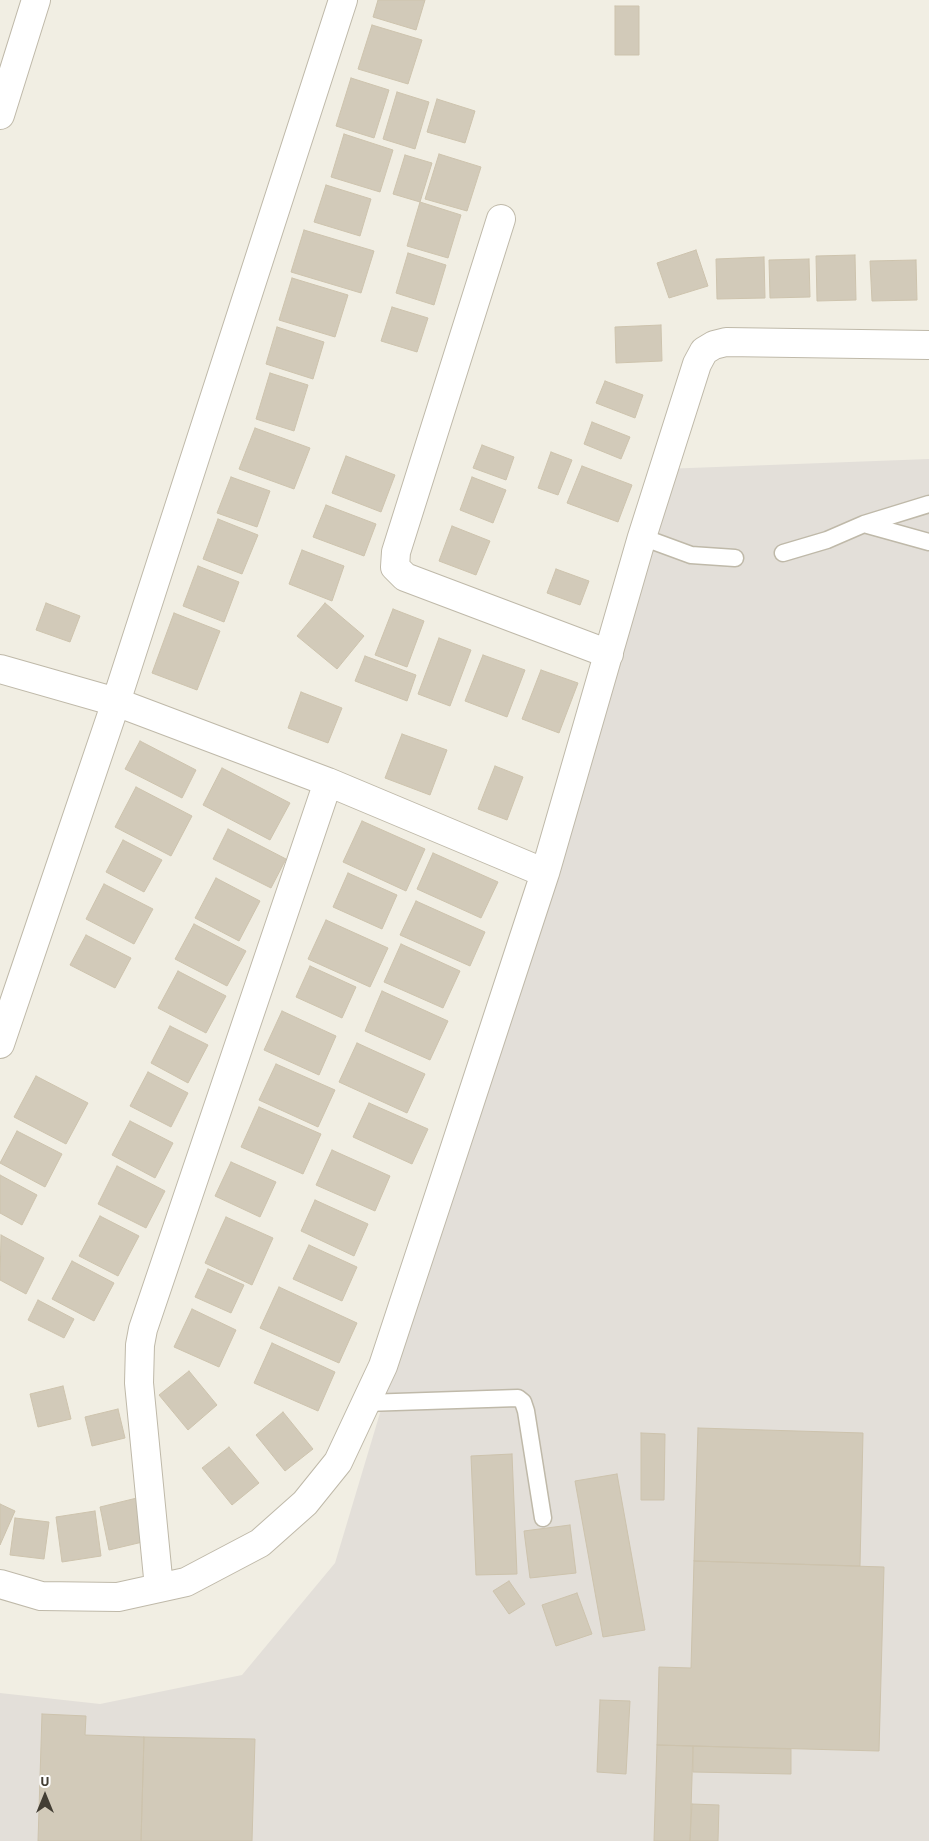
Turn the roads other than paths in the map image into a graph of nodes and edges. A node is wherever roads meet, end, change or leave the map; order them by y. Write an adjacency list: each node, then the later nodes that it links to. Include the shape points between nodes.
1 (36, 0): 3 (street)
2 (343, 0): 14 (street)
3 (0, 115)
4 (501, 220): 12 (street, via 396,552 395,567 405,577)
5 (929, 346): 8 (street, via 726,342 704,351 697,364)
6 (929, 504): 7 (lane)
7 (864, 524): 9 (lane); 10 (lane, via 827,540)
8 (642, 537): 11 (lane, via 691,556); 12 (street)
9 (929, 542)
10 (783, 553)
11 (735, 558)
12 (608, 654): 16 (street)
13 (0, 669): 14 (street)
14 (116, 702): 15 (street); 17 (street)
15 (328, 782): 16 (street); 21 (street, via 140,1345 139,1383)
16 (544, 874): 18 (street, via 386,1357)
17 (0, 1044)
18 (366, 1403): 19 (lane, via 518,1398 526,1410); 21 (street, via 338,1462 305,1503 260,1543 186,1582)
19 (543, 1518)
20 (0, 1584): 21 (street, via 41,1596 118,1597)
21 (159, 1588)

